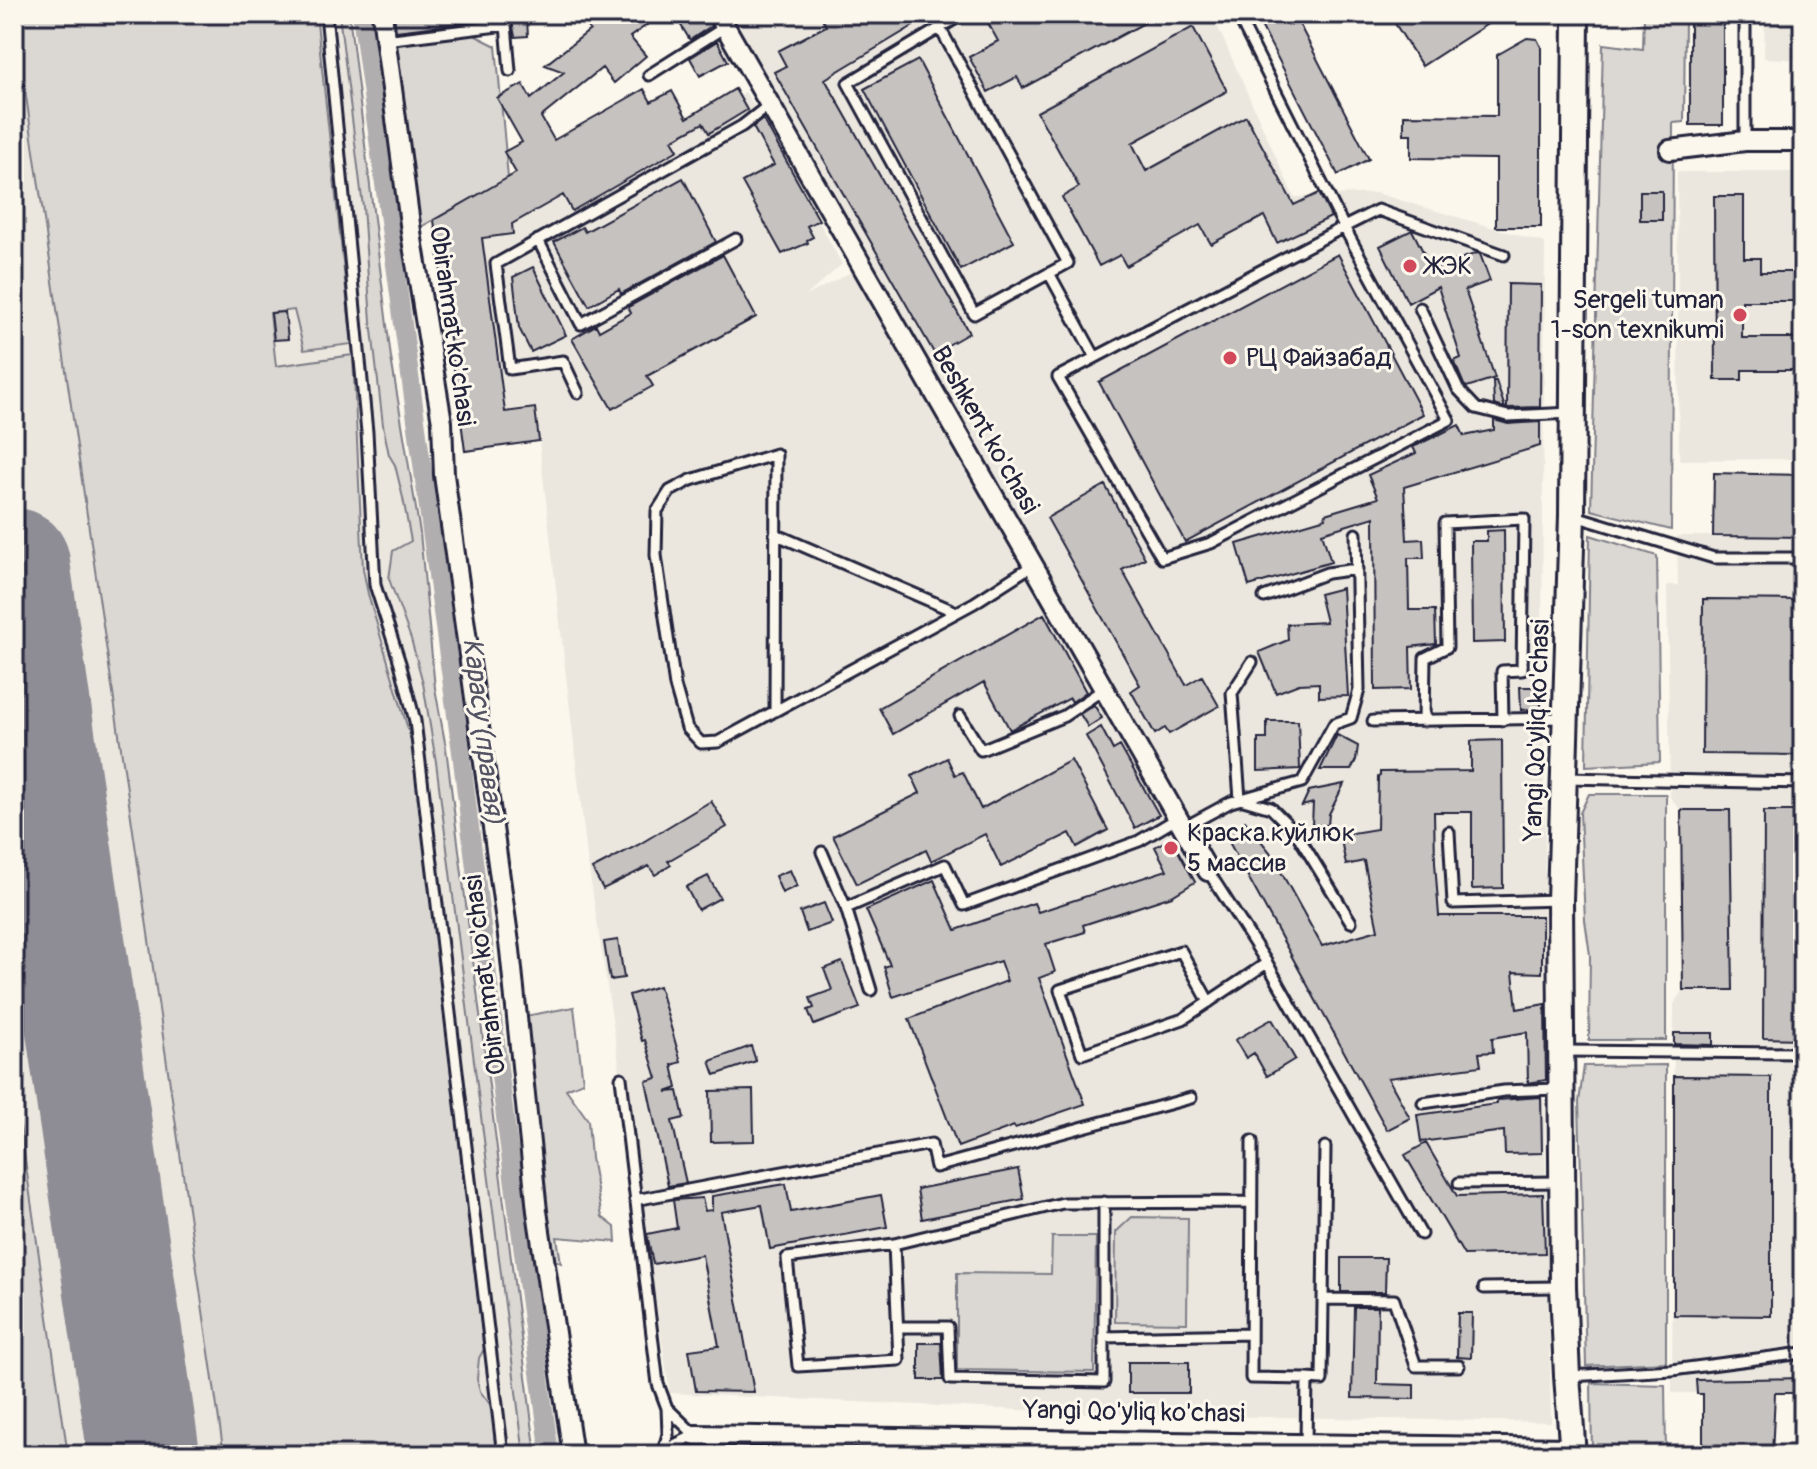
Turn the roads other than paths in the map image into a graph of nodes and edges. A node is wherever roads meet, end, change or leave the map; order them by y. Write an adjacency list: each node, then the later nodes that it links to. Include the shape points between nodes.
1 (326, 14): 84 (lane, via 367,432 375,585 415,721)
2 (382, 14): 9 (street, Obirahmat ko'chasi)
3 (963, 14): 8 (lane)
4 (1237, 14): 16 (lane)
5 (1576, 14): 24 (street, Yangi Qo'yliq ko'chasi)
6 (1745, 14): 13 (lane)
7 (722, 21): 11 (lane); 12 (street, Beshkent ko'chasi)
8 (940, 28): 20 (lane, via 1068,263); 20 (lane, via 848,83 974,314)
9 (385, 40): 10 (lane, via 506,25); 85 (street, Obirahmat ko'chasi, via 442,422 444,475 510,950 537,1211)
10 (510, 71)
11 (649, 75)
12 (769, 105): 18 (lane, via 742,126); 29 (street, Beshkent ko'chasi)
13 (1745, 141): 14 (street); 15 (street)
14 (1803, 141)
15 (1670, 150)
16 (1344, 227): 19 (lane, via 1378,210); 22 (lane); 22 (lane, via 1449,420 1211,543 1162,558 1058,377)
17 (736, 239): 18 (lane, via 581,324)
18 (538, 240): 23 (lane, via 496,264 510,369 563,361)
19 (1504, 255)
20 (1049, 273): 22 (lane)
21 (1420, 308): 24 (lane, via 1458,389 1476,408 1508,416)
22 (1095, 357)
23 (578, 393)
24 (1573, 413): 25 (street, Yangi Qo'yliq ko'chasi)
25 (1572, 515): 28 (lane, via 1714,558); 37 (street, Yangi Qo'yliq ko'chasi)
26 (775, 534): 32 (lane); 35 (lane); 35 (lane, via 776,454 691,480 670,491 657,511 662,604 687,728 701,743 718,742)
27 (1356, 534): 30 (lane)
28 (1803, 558)
29 (1033, 565): 32 (lane); 34 (street, Beshkent ko'chasi)
30 (1357, 569): 31 (lane, via 1327,573); 43 (lane, via 1359,690 1351,718 1334,724 1302,782)
31 (1264, 597)
32 (956, 612): 35 (lane)
33 (1252, 662): 43 (lane, via 1232,693)
34 (1104, 689): 36 (lane, via 1064,716 981,750); 44 (street, Beshkent ko'chasi)
35 (775, 711)
36 (960, 716)
37 (1566, 718): 38 (lane); 41 (street, Yangi Qo'yliq ko'chasi)
38 (1503, 720): 40 (lane); 40 (lane, via 1502,671 1522,670 1524,519 1445,523 1447,647 1425,658)
39 (1373, 721): 40 (lane)
40 (1424, 721)
41 (1563, 778): 42 (lane); 48 (street, Yangi Qo'yliq ko'chasi)
42 (1803, 783)
43 (1240, 799): 44 (lane); 50 (lane, via 1271,808 1297,834)
44 (1181, 823): 47 (street, Beshkent ko'chasi); 49 (lane, via 964,905 945,865)
45 (1449, 832): 48 (lane, via 1453,903)
46 (822, 852): 49 (lane)
47 (1208, 871): 51 (lane)
48 (1560, 900): 54 (street, Yangi Qo'yliq ko'chasi)
49 (846, 908): 52 (lane)
50 (1351, 922)
51 (1267, 963): 53 (lane); 67 (lane)
52 (871, 990)
53 (1209, 1002): 53 (lane, via 1183,1019 1082,1054 1060,990 1181,951)
54 (1561, 1051): 55 (lane); 57 (street, Yangi Qo'yliq ko'chasi)
55 (1803, 1053)
56 (621, 1078): 64 (lane)
57 (1562, 1088): 59 (lane); 62 (street, Yangi Qo'yliq ko'chasi)
58 (1191, 1098): 64 (lane, via 936,1167 931,1144)
59 (1423, 1103)
60 (1252, 1141): 66 (lane)
61 (1325, 1147): 71 (lane)
62 (1562, 1181): 63 (lane); 69 (street, Yangi Qo'yliq ko'chasi)
63 (1459, 1183)
64 (635, 1200): 79 (lane, via 658,1384)
65 (1104, 1202): 66 (lane); 68 (lane, via 1063,1203); 74 (lane)
66 (1251, 1202): 73 (lane)
67 (1421, 1234)
68 (894, 1244): 72 (lane); 72 (lane, via 787,1258 798,1366 899,1360)
69 (1563, 1287): 70 (lane); 77 (street, Yangi Qo'yliq ko'chasi)
70 (1484, 1288)
71 (1323, 1299): 76 (lane, via 1394,1300 1416,1366); 78 (lane, via 1322,1380)
72 (898, 1327): 74 (lane, via 948,1327 950,1379 1104,1382)
73 (1251, 1334): 74 (lane); 78 (lane, via 1251,1378)
74 (1104, 1337)
75 (1803, 1353): 77 (lane, via 1672,1370)
76 (1459, 1366)
77 (1567, 1376): 83 (street, Yangi Qo'yliq ko'chasi)
78 (1307, 1379): 82 (lane)
79 (667, 1408): 80 (lane); 86 (lane)
80 (695, 1435): 81 (street, Yangi Qo'yliq ko'chasi); 86 (lane)
81 (1150, 1447): 82 (street, Yangi Qo'yliq ko'chasi)
82 (1297, 1447): 83 (street, Yangi Qo'yliq ko'chasi)
83 (1573, 1451)
84 (503, 1455)
85 (573, 1455)
86 (663, 1455)

